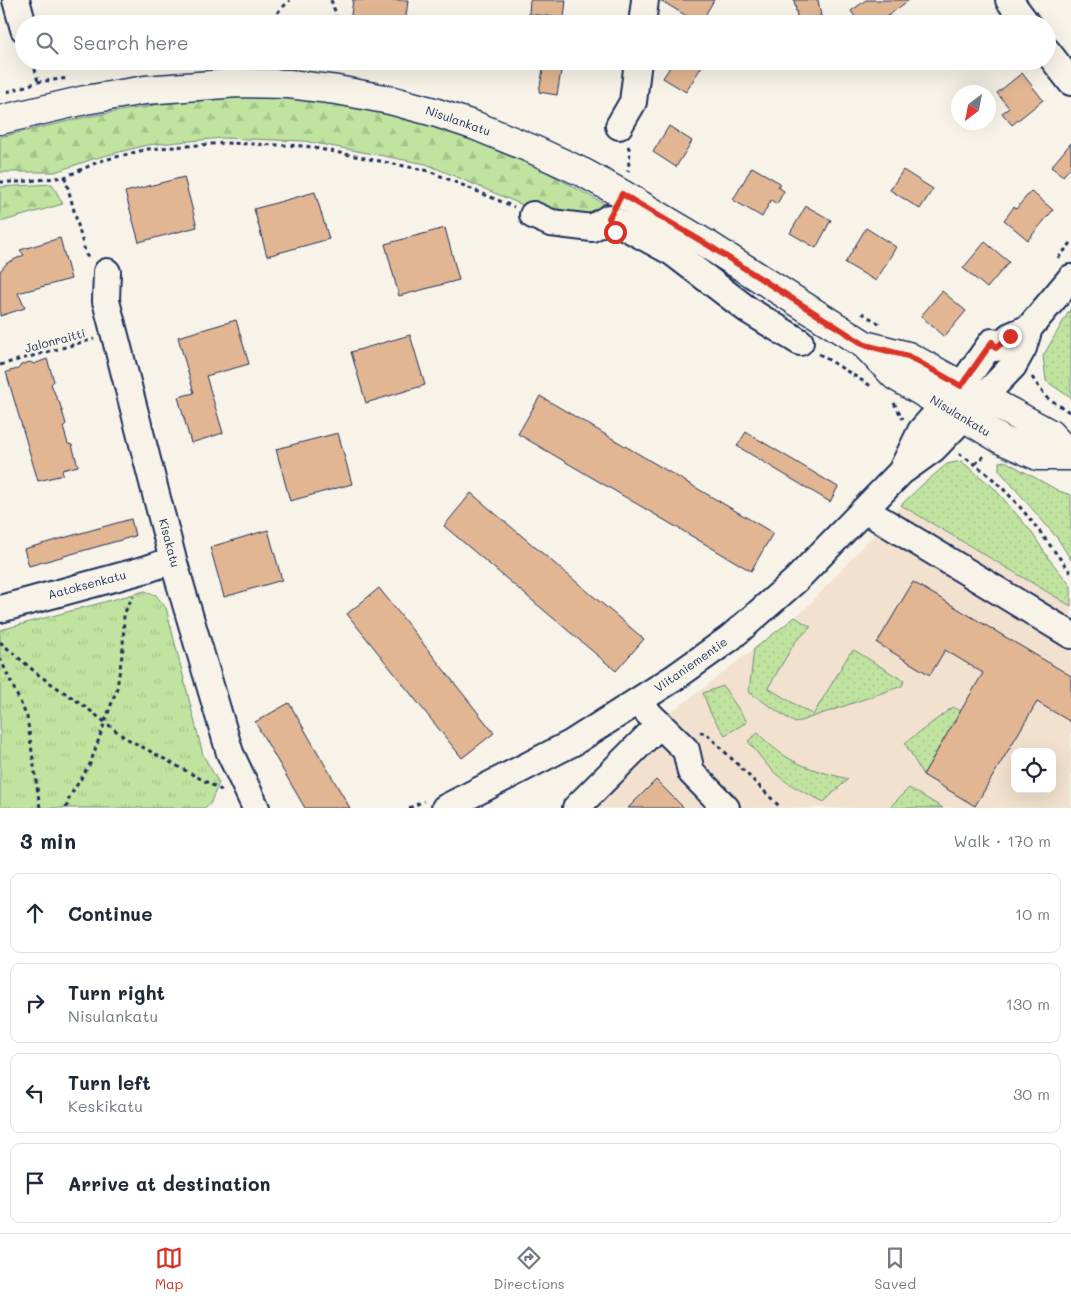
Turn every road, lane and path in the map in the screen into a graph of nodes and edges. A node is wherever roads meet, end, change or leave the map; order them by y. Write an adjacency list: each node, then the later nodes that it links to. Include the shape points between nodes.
1 (16, 0): 6 (street)
2 (290, 0): 7 (path)
3 (332, 0): 8 (path)
4 (645, 0): 9 (street)
5 (1009, 0): 10 (street)
6 (20, 15)
7 (275, 15)
8 (336, 15)
9 (643, 15)
10 (1020, 15)
11 (1056, 63): 15 (street)
12 (35, 70): 14 (path)
13 (637, 70): 17 (street, via 633,102)
14 (38, 82)
15 (1071, 82)
16 (0, 120): 20 (main road, Nisulankatu, via 146,90 238,83 289,84 381,98 434,112 532,149)
17 (619, 126): 20 (path, via 630,152 628,177)
18 (66, 177): 19 (path); 21 (path, via 100,161 148,149 225,142 305,146 429,171); 23 (path, via 86,255)
19 (0, 182)
20 (622, 194): 22 (street); 27 (main road, Nisulankatu)
21 (533, 215): 22 (street, via 551,223 592,228)
22 (612, 225): 26 (street, via 672,252 748,310)
23 (108, 272): 25 (street, Kisakatu, via 106,301)
24 (1071, 278): 29 (street, Viitaniementie, via 1029,328 1010,336 996,348 992,342)
25 (114, 334): 28 (path, Jalonraitti); 33 (street, Kisakatu)
26 (800, 342)
27 (865, 345): 29 (main road, Nisulankatu, via 908,356); 30 (main road, Nisulankatu, via 895,376)
28 (0, 365)
29 (972, 392): 30 (street, Viitaniementie); 31 (main road, Nisulankatu, via 1049,433)
30 (953, 412): 31 (main road, Nisulankatu, via 1038,456); 42 (street, Viitaniementie, via 933,449 900,472 795,581 730,638 572,743)
31 (1071, 456)
32 (878, 518): 36 (street)
33 (173, 560): 35 (street, Aatoksenkatu); 45 (street, Kisakatu, via 230,753)
34 (134, 593): 39 (path, via 124,614 117,688)
35 (0, 609)
36 (1071, 635)
37 (0, 642): 39 (path, via 40,676)
38 (0, 658): 43 (path, via 27,717)
39 (105, 722): 41 (path, via 124,737); 44 (path, via 90,764)
40 (694, 730): 49 (path, via 707,734)
41 (225, 793)
42 (435, 804): 46 (path)
43 (40, 808)
44 (66, 808)
45 (256, 808)
46 (409, 808)
47 (576, 808): 48 (street, via 654,719 686,750 691,772)
48 (726, 808)
49 (780, 808)

